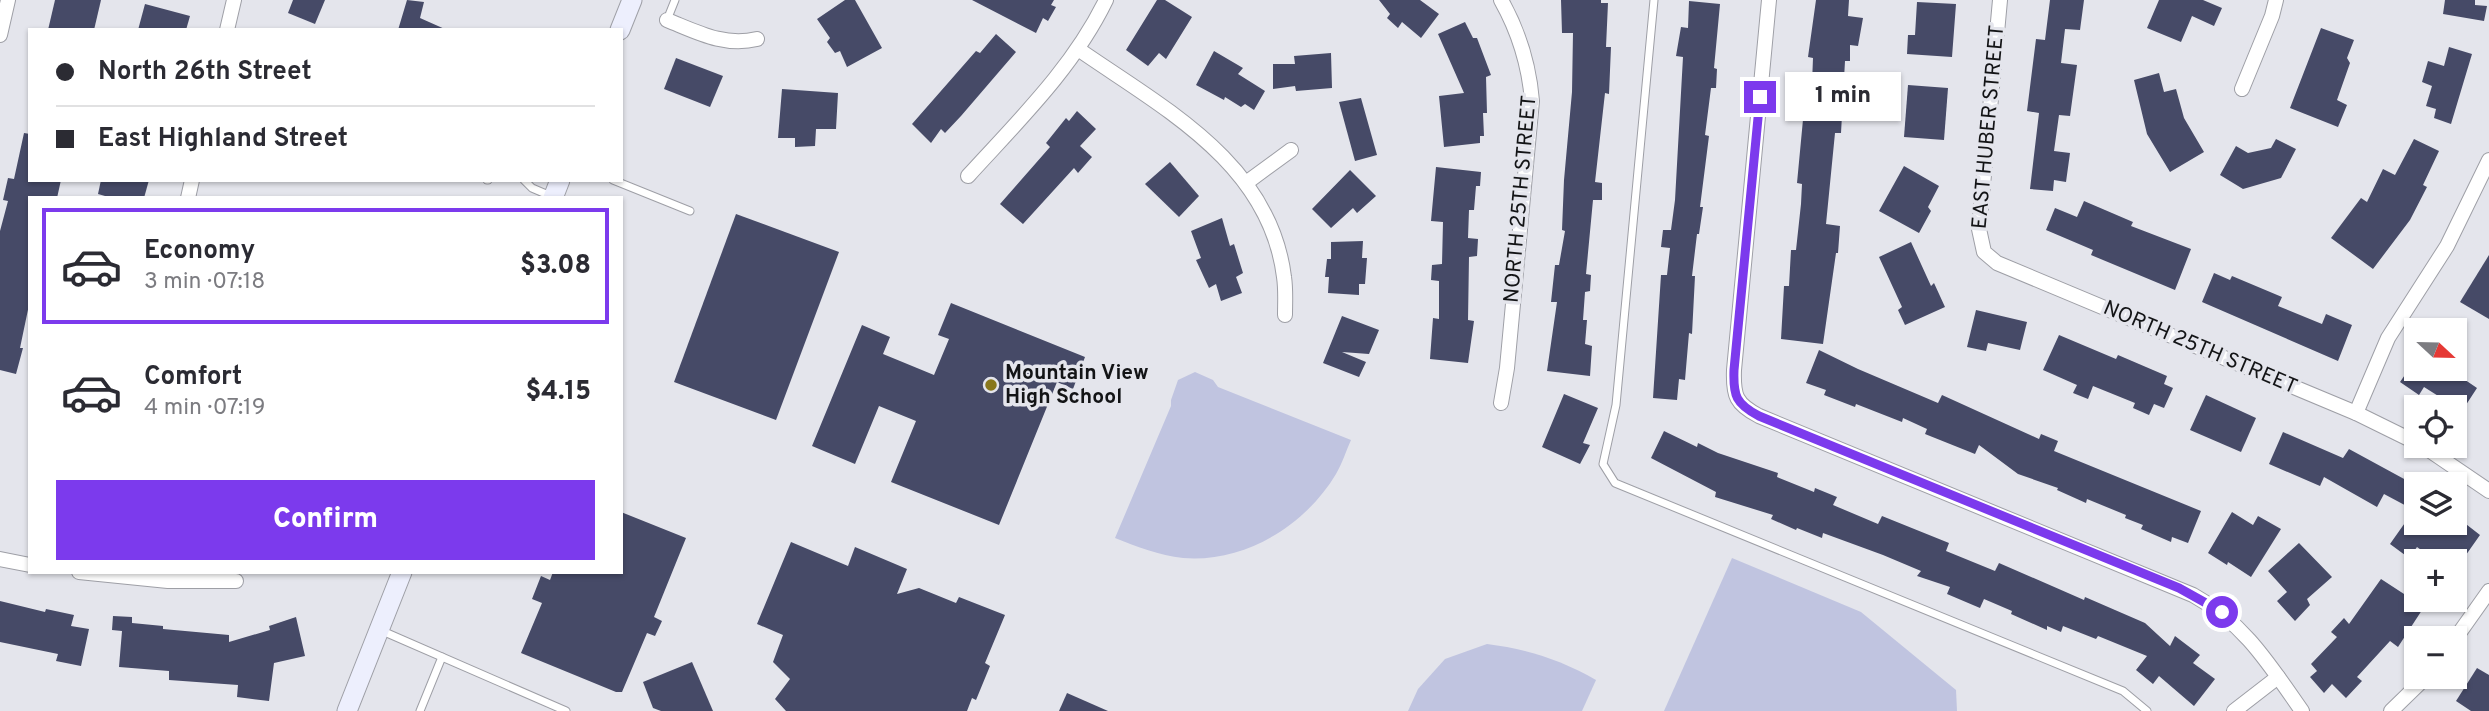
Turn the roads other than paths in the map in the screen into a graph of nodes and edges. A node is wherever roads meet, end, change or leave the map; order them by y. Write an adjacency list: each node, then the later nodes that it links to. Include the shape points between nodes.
1 (8, 0): 14 (street)
2 (234, 0): 12 (street)
3 (632, 0): 13 (main road)
4 (675, 0): 11 (lane)
5 (1106, 0): 16 (street)
6 (1501, 0): 28 (street, NORTH 25TH STREET, via 1520,39 1532,101)
7 (1654, 0): 47 (lane, via 1616,405 1603,464 1615,483 2123,691)
8 (1769, 0): 42 (street, via 1734,370 1742,406 2193,595 2236,624)
9 (2000, 0): 26 (street, EAST HUBER STREET, via 1979,229)
10 (2276, 0): 17 (street)
11 (667, 20): 15 (street, via 713,39 736,43)
12 (227, 28)
13 (621, 28)
14 (0, 35)
15 (757, 39)
16 (1078, 49): 20 (street); 23 (street, via 1200,134)
17 (2242, 89)
18 (1292, 150): 23 (street)
19 (2489, 160): 29 (street, via 2446,246 2388,338)
20 (968, 176)
21 (526, 182): 24 (lane)
22 (618, 182): 25 (lane)
23 (1246, 183): 27 (street, via 1268,222 1280,257)
24 (549, 196)
25 (690, 211)
26 (1984, 252): 29 (street, NORTH 25TH STREET, via 2004,266)
27 (1285, 315)
28 (1501, 403)
29 (2356, 412): 30 (street, NORTH 25TH STREET)
30 (2404, 436)
31 (2441, 458): 32 (street)
32 (2489, 491)
33 (0, 559): 34 (street)
34 (28, 565)
35 (109, 574): 37 (street, via 169,582)
36 (401, 574): 40 (main road)
37 (236, 581)
38 (2487, 597): 39 (street)
39 (2465, 626)
40 (379, 630): 41 (lane); 44 (main road)
41 (442, 657): 45 (lane); 46 (lane)
42 (2278, 677): 48 (street); 49 (street)
43 (2414, 689): 50 (street)
44 (347, 711)
45 (421, 711)
46 (566, 711)
47 (2147, 711)
48 (2234, 711)
49 (2302, 711)
50 (2391, 711)

